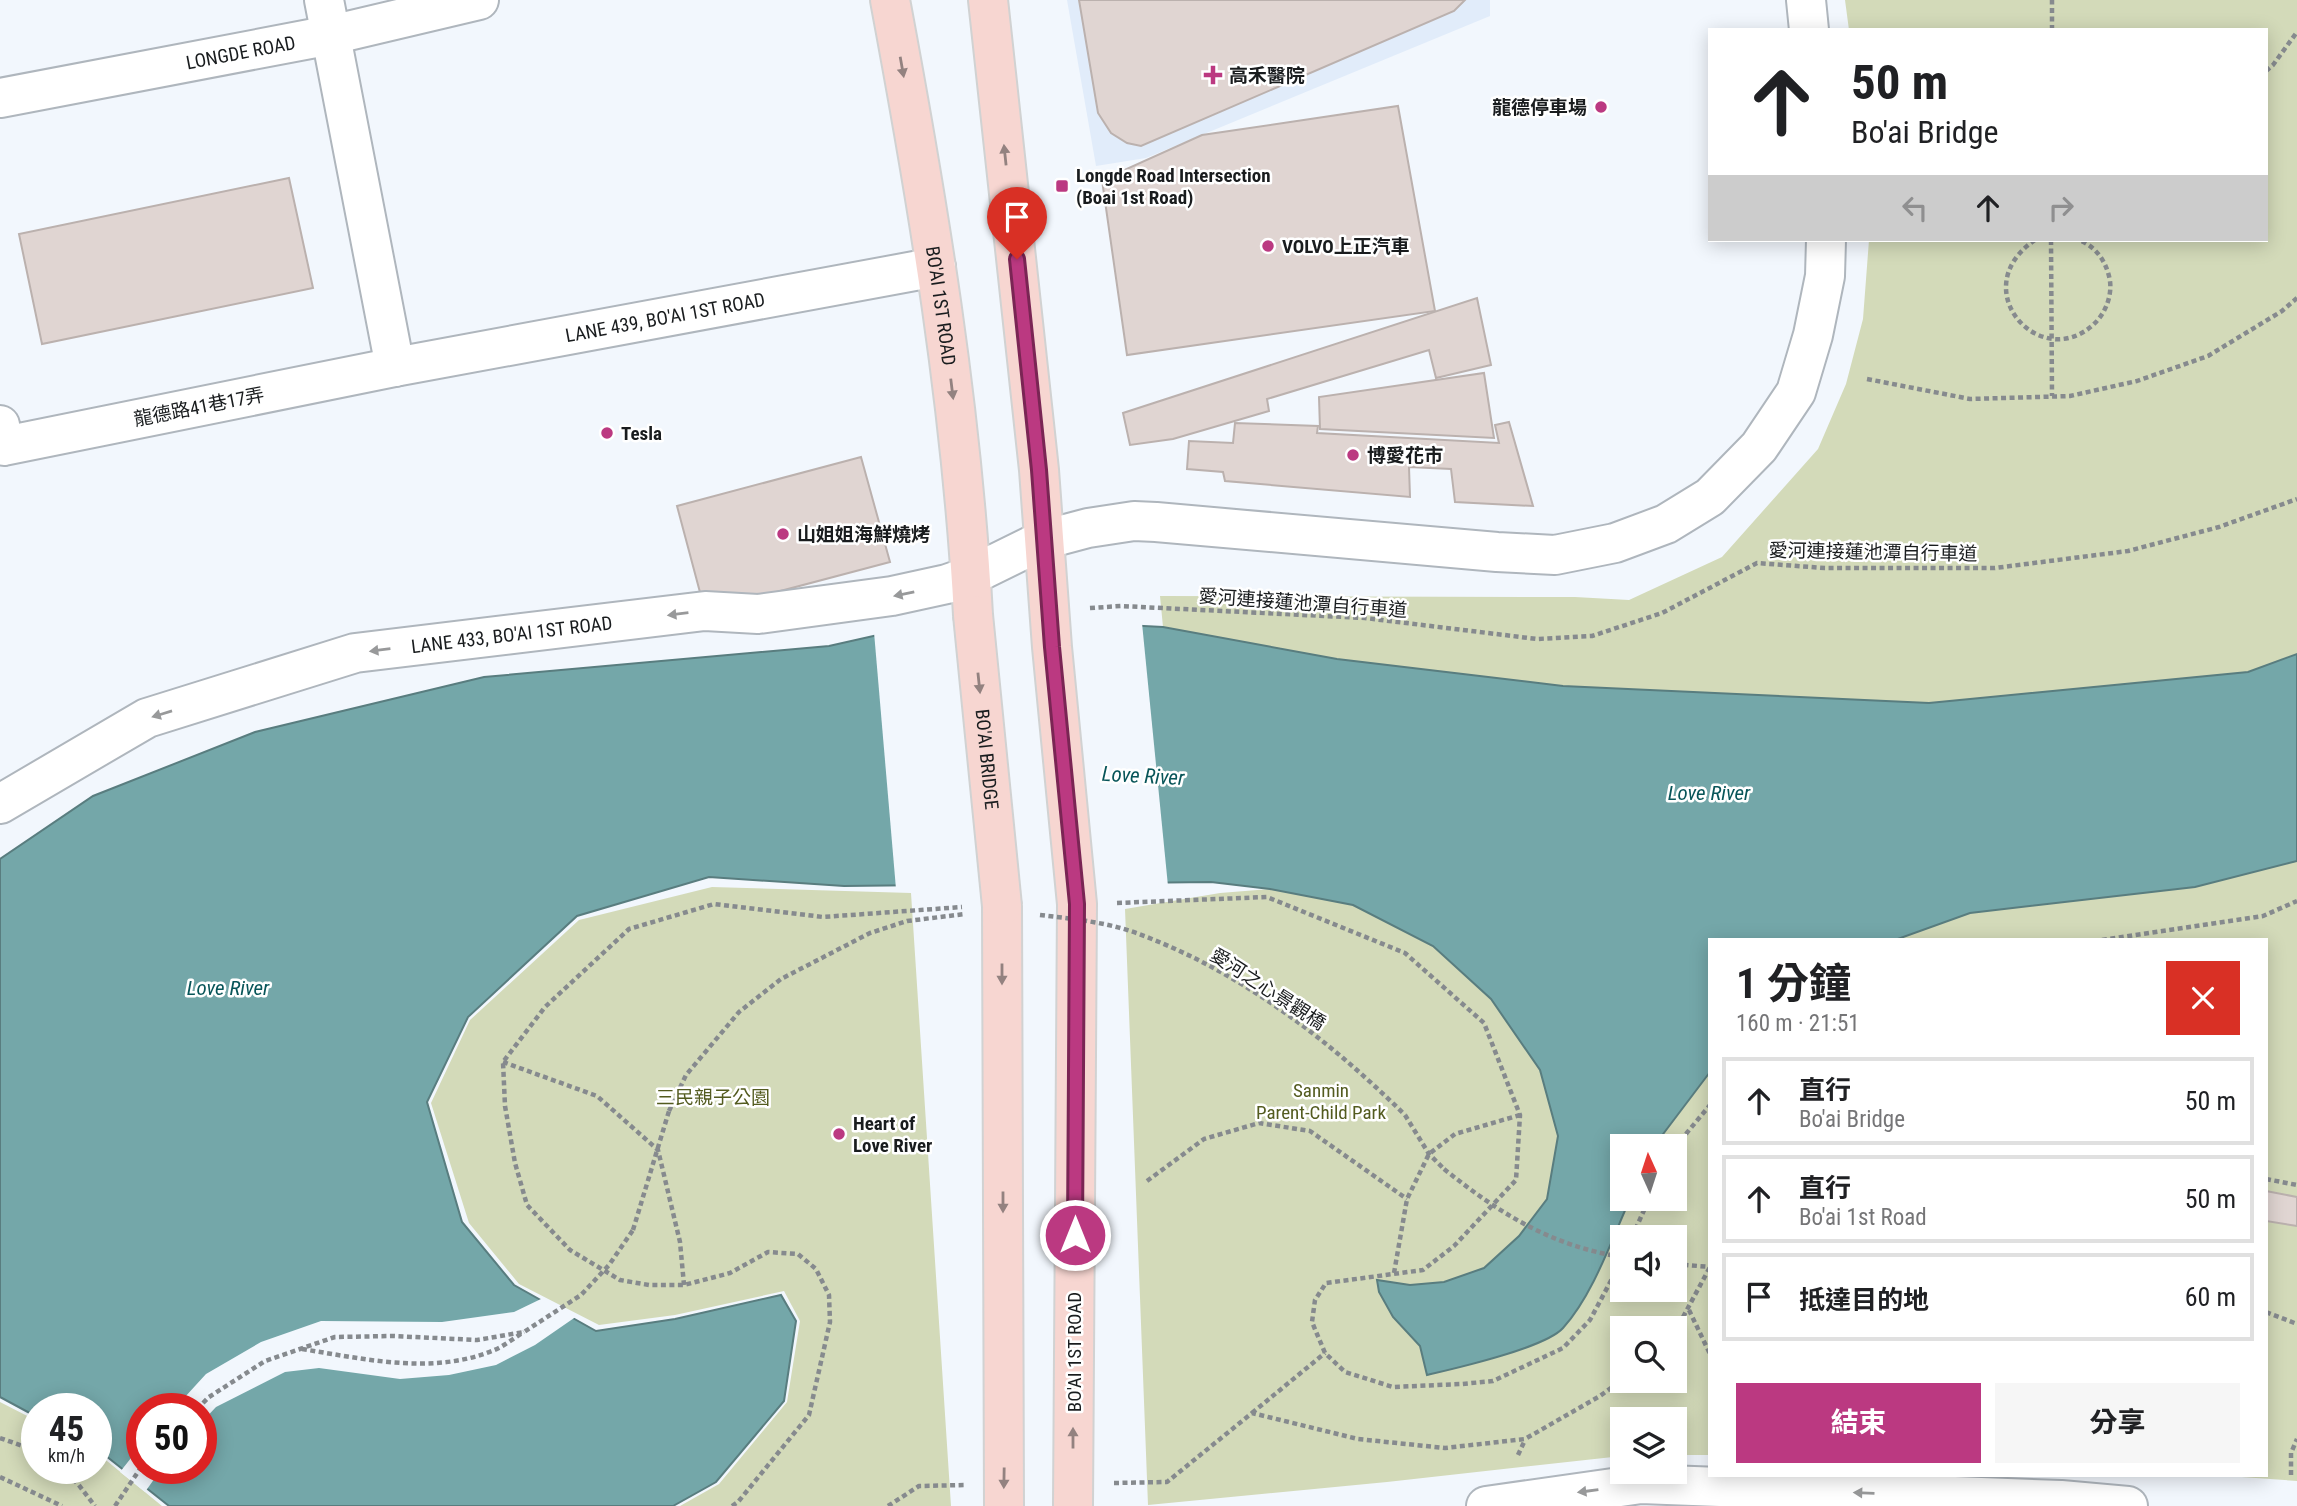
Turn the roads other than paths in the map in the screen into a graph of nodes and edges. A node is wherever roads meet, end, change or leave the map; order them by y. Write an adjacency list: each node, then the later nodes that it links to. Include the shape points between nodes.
1 (478, 0): 5 (street, LONGDE ROAD)
2 (890, 0): 9 (main road, BO'AI 1ST ROAD, one-way to 9)
3 (988, 0): 12 (main road, one-way to 3)
4 (1805, 0): 6 (street)
5 (328, 17): 7 (street, LONGDE ROAD); 10 (street)
6 (1809, 28)
7 (0, 98)
8 (1826, 242): 12 (street, LANE 433, BO'AI 1ST ROAD, via 1825,276 1796,392 1759,447 1710,497 1666,524 1628,539 1544,554 1134,521)
9 (936, 267): 10 (street, LANE 439, BO'AI 1ST ROAD); 13 (main road, BO'AI 1ST ROAD, one-way to 13, via 964,478)
10 (394, 367): 11 (street, 龍德路41巷17弄)
11 (2, 435)
12 (1043, 540): 13 (street, LANE 433, BO'AI 1ST ROAD); 18 (main road, BO'AI 1ST ROAD, one-way to 12, via 1077,904)
13 (970, 576): 14 (main road, BO'AI 1ST ROAD); 15 (street, LANE 433, BO'AI 1ST ROAD, one-way to 15, via 892,596 758,614 705,611 355,653 147,718)
14 (973, 615): 17 (main road, BO'AI BRIDGE, one-way to 17, bridge, via 999,911)
15 (0, 804)
16 (1640, 1495): 19 (street, one-way to 19); 20 (street, one-way to 16, via 2061,1500)
17 (1003, 1506)
18 (1073, 1506)
19 (1486, 1506)
20 (2128, 1506)

